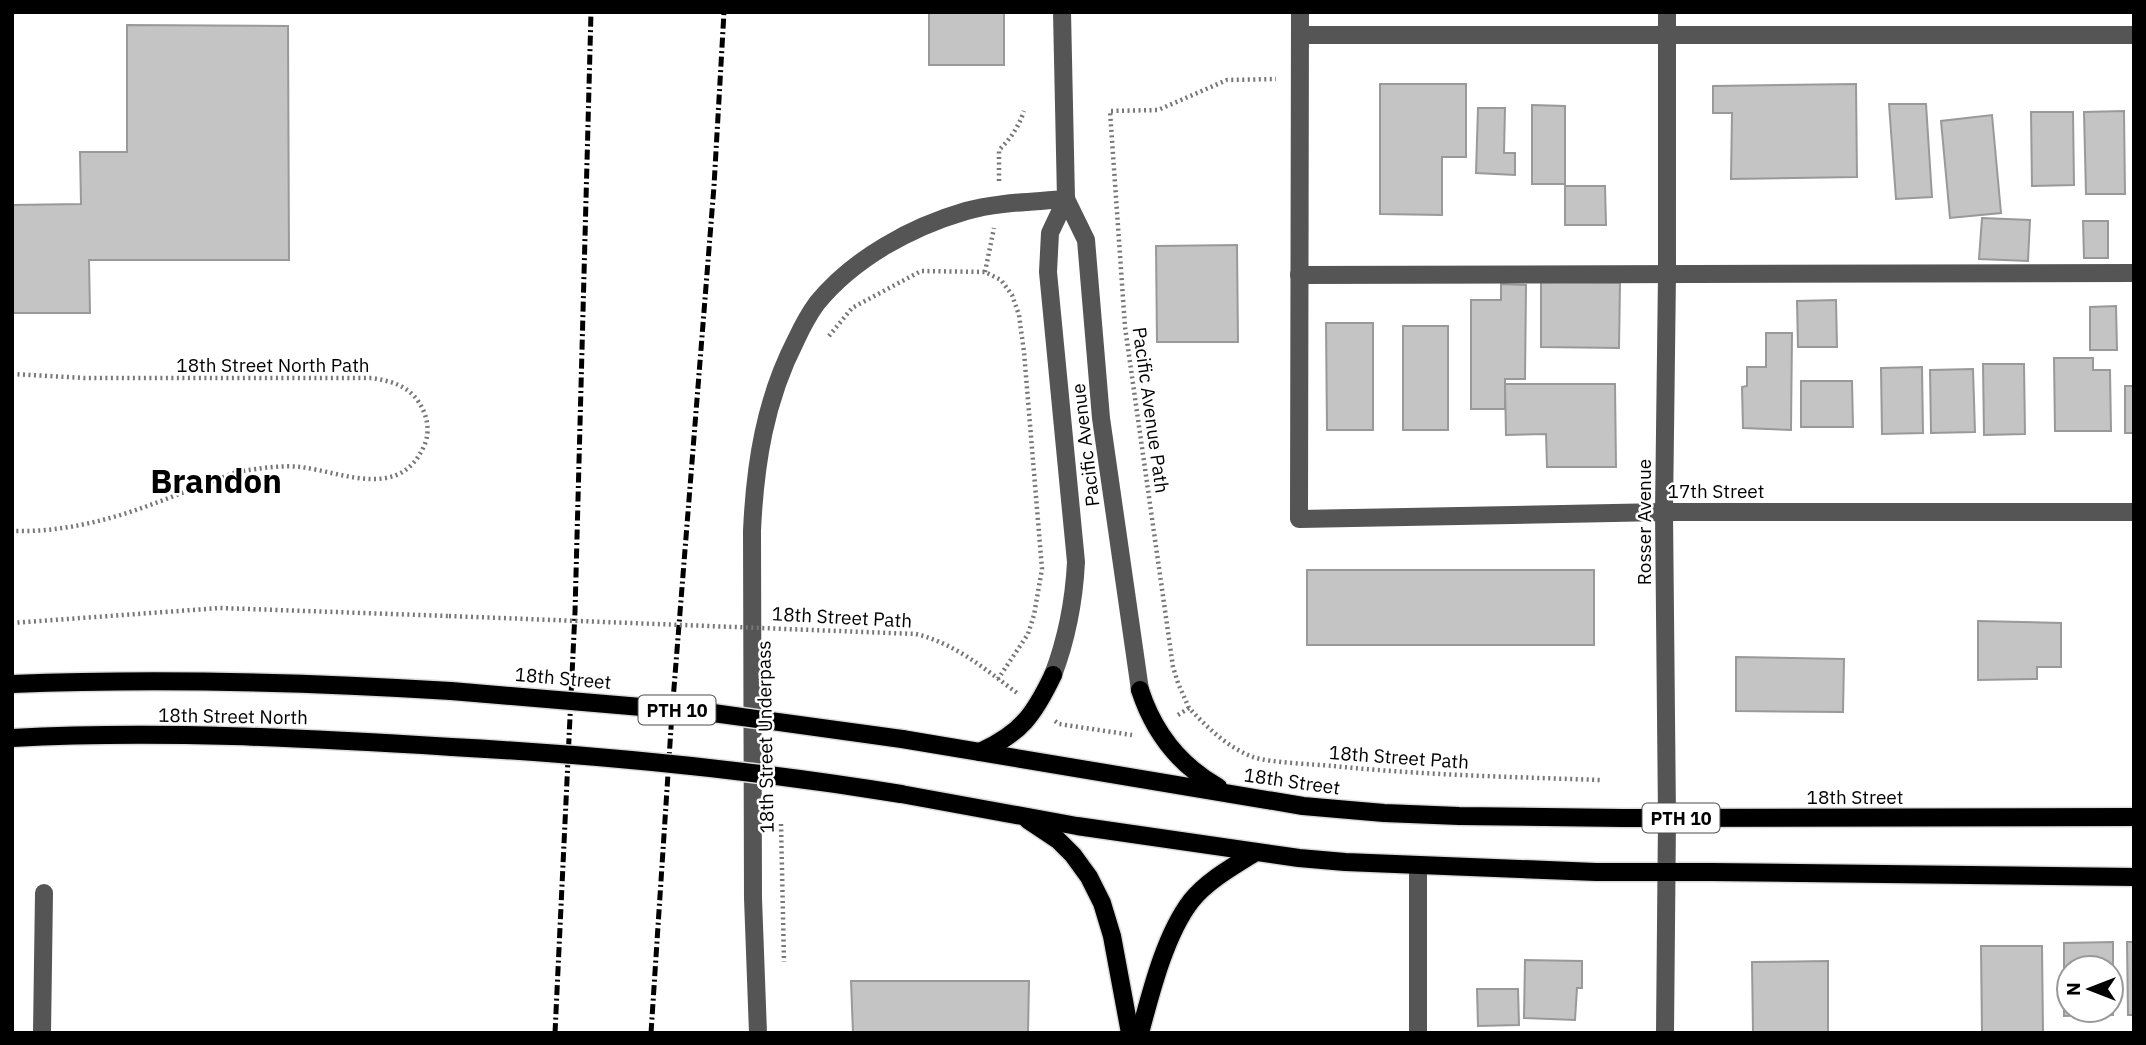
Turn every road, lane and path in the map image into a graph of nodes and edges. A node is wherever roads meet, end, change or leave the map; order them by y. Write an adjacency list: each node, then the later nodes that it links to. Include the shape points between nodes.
1 (1062, 12): 8 (street, Pacific Avenue)
2 (1300, 12): 4 (street)
3 (1667, 12): 5 (street, Rosser Avenue)
4 (1300, 35): 5 (street); 11 (street)
5 (1667, 35): 6 (street); 10 (street, Rosser Avenue)
6 (2134, 35)
7 (1284, 79): 26 (path, Pacific Avenue Path, via 1227,80 1158,110 1110,111 1125,327 1173,667)
8 (1066, 199): 20 (street, Pacific Avenue, via 1050,233 1048,272 1076,562 1074,598); 23 (street, Pacific Avenue, via 1086,240 1101,418); 43 (street, via 967,211 883,248 816,304 771,396 754,486 752,531)
9 (2134, 273): 10 (street)
10 (1667, 274): 11 (street); 14 (street, Rosser Avenue)
11 (1299, 275): 14 (street, 17th Street, via 1299,519)
12 (821, 345): 21 (path, via 852,308 921,271 985,272 1001,280 1012,295 1019,315 1042,569 1028,634)
13 (12, 374): 16 (path, 18th Street North Path, via 372,378 404,387 416,398 428,428 418,459 403,473 383,479 298,467 240,472 89,524)
14 (1664, 512): 15 (street, 17th Street); 35 (street, Rosser Avenue)
15 (2134, 512)
16 (12, 531)
17 (12, 623): 21 (path, 18th Street Path, bridge, via 220,608 916,634 951,646)
18 (777, 623): 19 (path, 18th Street Underpass)
19 (778, 636)
20 (1054, 676): 25 (main road)
21 (998, 679): 25 (path, 18th Street Path)
22 (12, 684): 24 (main road, 18th Street North / PTH 10, via 211,680)
23 (1140, 690): 27 (main road)
24 (452, 691): 29 (main road, 18th Street / PTH 10, bridge, via 713,713)
25 (1037, 707): 27 (path, 18th Street Path, via 1059,724 1127,736); 29 (main road, via 1013,735)
26 (1189, 708): 27 (path, 18th Street Path); 30 (path, 18th Street Path, via 1210,731 1254,757 1352,768)
27 (1156, 727): 31 (main road, via 1184,763)
28 (12, 738): 33 (main road, 18th Street North, bridge, via 131,734 452,747 792,779)
29 (980, 752): 31 (main road, 18th Street / PTH 10)
30 (1601, 780)
31 (1230, 794): 35 (main road, 18th Street / PTH 10, via 1384,813)
32 (781, 814): 41 (path, 18th Street Underpass)
33 (1023, 816): 36 (main road); 44 (main road, via 1058,840 1094,885 1112,936)
34 (2134, 817): 35 (main road, 18th Street / PTH 10)
35 (1667, 818): 38 (street, Rosser Avenue)
36 (1256, 852): 37 (main road); 45 (main road, via 1191,902 1158,969)
37 (1418, 866): 38 (main road); 46 (street)
38 (1666, 872): 39 (main road); 47 (street, Rosser Avenue)
39 (2134, 877)
40 (44, 893): 42 (street)
41 (783, 964)
42 (42, 1033)
43 (758, 1033)
44 (1130, 1033)
45 (1140, 1033)
46 (1418, 1033)
47 (1665, 1033)

